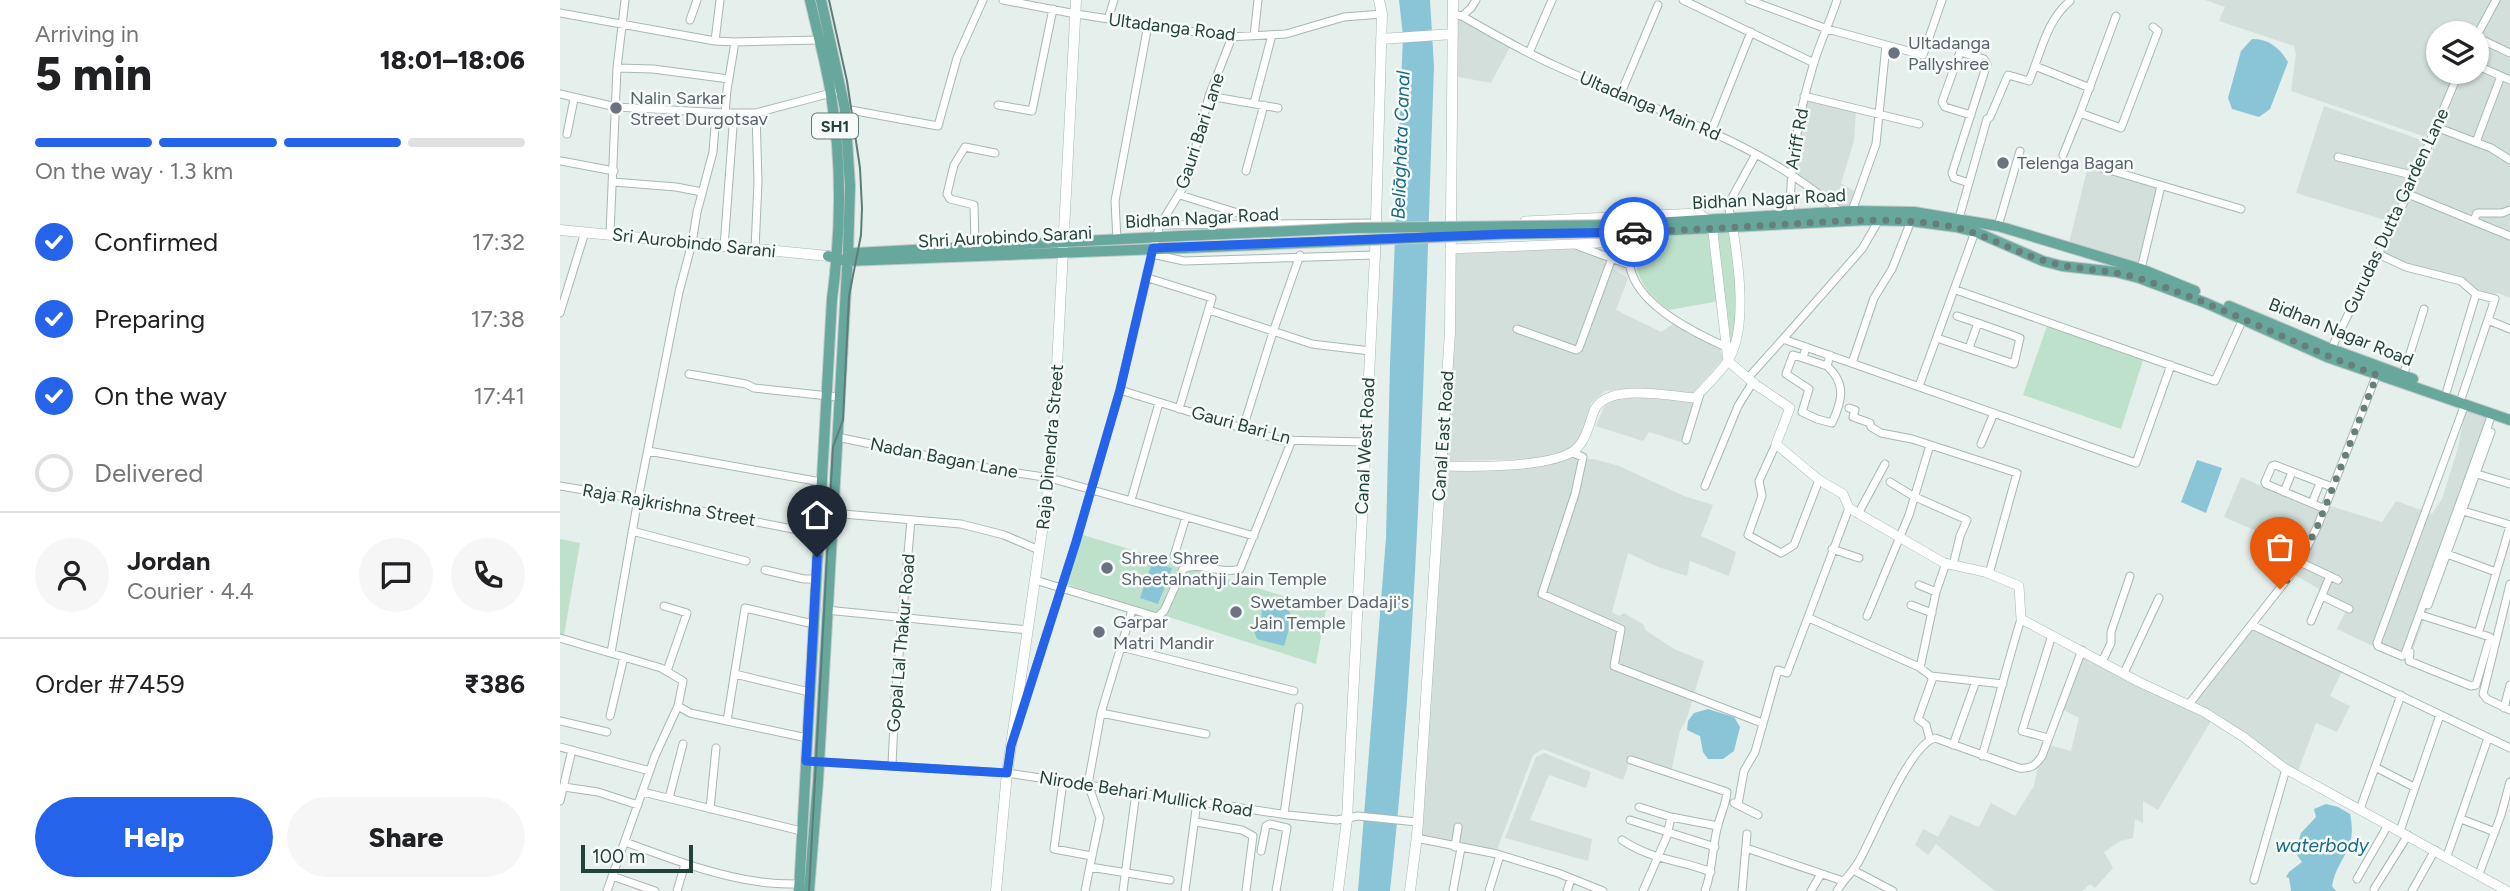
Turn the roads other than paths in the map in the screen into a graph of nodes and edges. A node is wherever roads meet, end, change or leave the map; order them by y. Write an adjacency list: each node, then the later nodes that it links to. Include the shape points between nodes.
1 (625, 0): 32 (street)
2 (697, 0): 30 (street)
3 (720, 0): 42 (street)
4 (810, 0): 43 (main road, SH1)
5 (821, 0): 58 (main road, SH1)
6 (984, 0): 69 (street, via 957,58 938,126)
7 (1003, 0): 21 (street, Ultadanga Road)
8 (1076, 0): 25 (main road, Raja Dinendra Street)
9 (1114, 0): 29 (street)
10 (1258, 0): 39 (street)
11 (1379, 0): 26 (main road, Canal West Road)
12 (1453, 0): 27 (main road, Canal East Road)
13 (1476, 0): 27 (street)
14 (1552, 0): 47 (street)
15 (1684, 0): 36 (street)
16 (1749, 0): 35 (street)
17 (1837, 0): 35 (street, Ariff Rd)
18 (1942, 0): 46 (street, via 1923,55)
19 (2496, 0): 31 (street)
20 (2070, 1): 50 (street, via 2059,10 2045,35)
21 (1023, 2): 23 (street, Ultadanga Road)
22 (1658, 5): 59 (street)
23 (1053, 9): 25 (street, Ultadanga Road); 65 (street, via 1032,111)
24 (560, 13): 32 (street)
25 (1076, 14): 29 (street, Ultadanga Road); 126 (main road, Raja Dinendra Street)
26 (1382, 14): 38 (street, Ultadanga Road, via 1345,17); 41 (main road, Canal West Road)
27 (1457, 15): 37 (main road, Canal East Road); 47 (street, Ultadanga Main Rd)
28 (2116, 16): 57 (street)
29 (1108, 19): 33 (street, Ultadanga Road)
30 (690, 20)
31 (2485, 21)
32 (621, 24): 42 (street); 51 (street)
33 (1148, 25): 40 (street, Ultadanga Road); 121 (street, via 1115,201)
34 (2153, 27): 73 (street, via 2158,31 2121,128)
35 (1827, 29): 46 (street); 49 (street, Ariff Rd)
36 (1751, 32): 49 (street); 78 (street)
37 (1450, 34): 41 (main road); 109 (main road, Canal East Road)
38 (1272, 35): 39 (street, Ultadanga Road); 64 (street)
39 (1254, 36): 40 (street, Ultadanga Road)
40 (1232, 37): 61 (street, Gauri Bari Lane)
41 (1384, 39): 112 (main road, Canal West Road)
42 (715, 40): 44 (street)
43 (819, 40): 44 (street); 58 (main road, SH1)
44 (735, 42): 54 (street)
45 (2489, 43): 48 (street)
46 (1886, 45): 74 (street)
47 (1529, 52): 59 (street, Ultadanga Main Rd)
48 (2510, 53)
49 (1814, 63): 62 (street, Ariff Rd)
50 (2035, 66): 57 (street); 94 (street, via 2029,81 2008,75 1987,119)
51 (618, 68): 54 (street); 67 (street)
52 (2489, 71): 53 (street)
53 (2501, 76): 55 (street); 80 (street)
54 (729, 79): 71 (street)
55 (2510, 80)
56 (2454, 84): 77 (street, Gurudas Dutta Garden Lane)
57 (2090, 88): 73 (street)
58 (837, 92): 69 (main road, SH1); 72 (street); 134 (main road, SH1)
59 (1621, 93): 78 (street, Ultadanga Main Rd)
60 (560, 94): 63 (street)
61 (1209, 96): 64 (street); 98 (street, Gauri Bari Lane)
62 (1804, 96): 74 (street); 91 (street, Ariff Rd)
63 (574, 99): 67 (street); 79 (street)
64 (1254, 103): 66 (street)
65 (998, 105)
66 (1264, 105): 68 (street); 90 (street)
67 (616, 107): 70 (street); 89 (street)
68 (1278, 108)
69 (845, 109): 134 (main road, SH1, via 850,186)
70 (716, 113): 71 (street); 96 (street, via 713,152)
71 (730, 113): 72 (street); 124 (street)
72 (756, 113): 129 (street)
73 (2080, 113): 84 (street)
74 (1880, 114): 76 (street); 101 (street, via 1876,144)
75 (1971, 115): 75 (street, via 1942,102 1960,52 1987,64); 94 (street, via 1952,173)
76 (1919, 124)
77 (2436, 127): 80 (street); 92 (street, Gurudas Dutta Garden Lane)
78 (1710, 132): 83 (street, Ultadanga Main Rd)
79 (567, 134)
80 (2476, 142): 86 (street)
81 (2020, 151): 114 (street)
82 (995, 152): 125 (street, via 965,147 954,165 947,194 974,205)
83 (1756, 155): 91 (street, Ultadanga Main Rd); 111 (street, via 1728,205)
84 (2063, 155)
85 (2338, 157): 92 (street)
86 (2510, 160)
87 (562, 161): 89 (street)
88 (2089, 164): 95 (street)
89 (614, 171): 93 (street)
90 (1246, 171)
91 (1790, 174): 102 (street, Ultadanga Main Rd); 104 (street, Ariff Rd)
92 (2416, 176): 97 (street, Gurudas Dutta Garden Lane)
93 (613, 182): 96 (street); 119 (street)
94 (1969, 183): 105 (street)
95 (2161, 186): 99 (street); 137 (street)
96 (702, 192): 122 (street)
97 (2408, 194): 107 (street); 131 (street, Gurudas Dutta Garden Lane)
98 (1180, 195): 103 (street); 113 (street, Gauri Bari Lane)
99 (2241, 209)
100 (2510, 210): 107 (street, via 2477,213)
101 (1852, 211): 102 (main road, Bidhan Nagar Road); 105 (main road, Bidhan Nagar Road)
102 (1839, 212): 104 (main road, Bidhan Nagar Road)
103 (1241, 214)
104 (1790, 216): 111 (main road, Bidhan Nagar Road)
105 (1959, 218): 115 (main road, Bidhan Nagar Road)
106 (1879, 220): 108 (main road, Bidhan Nagar Road); 111 (main road, Bidhan Nagar Road); 152 (street, via 1862,248)
107 (2474, 220): 120 (street)
108 (1911, 221): 115 (main road, Bidhan Nagar Road); 161 (street, via 1892,269 1874,298)
109 (1450, 222): 110 (street, via 1698,213); 130 (main road, Canal East Road)
110 (1711, 222): 111 (main road, Bidhan Nagar Road); 117 (main road, Bidhan Nagar Road); 153 (street)
111 (1732, 222): 160 (street, via 1740,310)
112 (1376, 223): 113 (street); 132 (main road, Canal West Road)
113 (1160, 225): 127 (street, Gauri Bari Lane)
114 (1998, 226): 115 (main road, Bidhan Nagar Road); 137 (main road, Bidhan Nagar Road)
115 (1977, 227): 139 (street); 145 (main road, Bidhan Nagar Road, via 2043,261 2139,278)
116 (560, 230): 118 (main road, Sri Aurobindo Sarani)
117 (1626, 231): 123 (street, via 1598,243); 127 (main road, Bidhan Nagar Road, bridge, via 1354,228 1181,236); 128 (main road, Bidhan Nagar Road, bridge); 136 (street)
118 (585, 232): 119 (main road, Sri Aurobindo Sarani); 143 (street)
119 (610, 234): 122 (main road, Sri Aurobindo Sarani)
120 (2510, 236)
121 (1117, 240): 126 (main road, Bidhan Nagar Road); 127 (main road, Bidhan Nagar Road)
122 (692, 243): 124 (main road, Sri Aurobindo Sarani); 189 (street)
123 (1574, 244): 130 (street); 135 (street)
124 (724, 247): 129 (main road, Sri Aurobindo Sarani)
125 (975, 247): 126 (main road, Bidhan Nagar Road); 134 (main road, Bidhan Nagar Road)
126 (1065, 247): 127 (main road, Shri Aurobindo Sarani); 134 (main road, Shri Aurobindo Sarani); 195 (main road, Raja Dinendra Street)
127 (1153, 247): 128 (main road, Shri Aurobindo Sarani); 133 (street, via 1184,261); 138 (street, Gauri Bari Lane)
128 (1184, 248)
129 (755, 249): 134 (main road, Sri Aurobindo Sarani)
130 (1450, 249): 192 (main road, Canal East Road)
131 (2378, 254): 140 (street, via 2406,267 2461,281); 156 (street, Gurudas Dutta Garden Lane)
132 (1375, 255): 133 (street); 157 (main road, Canal West Road)
133 (1300, 256): 150 (street)
134 (839, 257): 172 (main road, SH1)
135 (1612, 258): 136 (street); 148 (street, via 1576,350)
136 (1630, 265): 153 (street, via 1647,298 1674,319)
137 (2141, 269): 156 (main road, Bidhan Nagar Road)
138 (1148, 278): 142 (street, via 1209,296); 169 (street, Gauri Bari Lane)
139 (1956, 290): 151 (street); 162 (street)
140 (2476, 293): 146 (street, via 2495,299); 170 (street)
141 (2424, 309): 166 (street)
142 (1209, 310): 150 (street); 176 (street)
143 (560, 313)
144 (1957, 316): 147 (street)
145 (2243, 319): 162 (street, via 2215,382); 164 (main road, Bidhan Nagar Road, via 2327,357)
146 (2488, 320): 149 (street); 173 (street)
147 (1978, 323): 155 (street); 155 (street, via 2020,338 2014,364)
148 (1517, 329)
149 (2510, 329)
150 (1273, 332): 157 (street, via 1312,344); 181 (street)
151 (1937, 338): 155 (street); 168 (street)
152 (1783, 339): 154 (street); 167 (street)
153 (1726, 347): 160 (street)
154 (1806, 347): 158 (street); 159 (street)
155 (1969, 348)
156 (2331, 349): 164 (main road, Bidhan Nagar Road)
157 (1370, 351): 185 (main road, Canal West Road)
158 (1830, 355): 161 (street); 163 (street)
159 (1803, 358): 163 (street); 163 (street, via 1793,355 1786,374 1809,389 1802,412 1832,423 1841,393 1838,376)
160 (1728, 360): 167 (street); 171 (street)
161 (1852, 363): 168 (street)
162 (2171, 365): 177 (street, via 2136,463)
163 (1827, 366)
164 (2378, 371): 166 (main road, Bidhan Nagar Road); 173 (main road, Bidhan Nagar Road); 203 (street)
165 (689, 374): 172 (street, via 754,388)
166 (2403, 376): 170 (main road, Bidhan Nagar Road)
167 (1751, 380): 186 (street, via 1790,408); 202 (street)
168 (1919, 386): 177 (street)
169 (1120, 390): 174 (street, Gauri Bari Ln); 204 (street, Gauri Bari Lane)
170 (2447, 390): 173 (main road, Bidhan Nagar Road)
171 (1701, 392): 184 (street); 190 (street, via 1695,398 1645,393 1604,398 1595,407 1584,437)
172 (832, 396): 182 (main road, SH1); 197 (main road, SH1)
173 (2464, 400): 178 (main road, Bidhan Nagar Road); 179 (main road, Bidhan Nagar Road); 179 (street, via 2378,646 2405,654)
174 (1159, 403): 176 (street, Gauri Bari Ln); 208 (street)
175 (1849, 408): 188 (street, via 1855,410 1853,417 1881,433)
176 (1179, 409): 181 (street, Gauri Bari Ln)
177 (1994, 413): 187 (street)
178 (2510, 413)
179 (2494, 414): 180 (main road, Bidhan Nagar Road); 194 (street)
180 (2510, 420)
181 (1242, 428): 183 (street, Gauri Bari Ln)
182 (837, 437): 195 (street, Nadan Bagan Lane); 213 (main road, SH1)
183 (1292, 440): 185 (street, Gauri Bari Ln); 221 (street)
184 (1686, 440)
185 (1365, 442): 329 (main road, Canal West Road)
186 (1776, 444): 196 (street); 196 (street, via 1759,481 1762,496 1748,535 1781,553 1794,545)
187 (1980, 444)
188 (1930, 445): 206 (street); 233 (street, via 2017,473)
189 (648, 451): 197 (street); 207 (street)
190 (1570, 452): 192 (street, via 1534,462); 286 (street, via 1583,457 1542,594 1621,629 1614,666)
191 (1885, 464): 214 (street)
192 (1441, 466): 333 (main road, Canal East Road)
193 (2292, 472): 199 (street); 205 (street); 205 (street, via 2272,466 2265,482)
194 (2477, 474): 200 (street); 212 (street)
195 (1050, 478): 204 (street, Nadan Bagan Lane); 224 (main road, Raja Dinendra Street)
196 (1819, 480): 210 (street, via 1843,494)
197 (821, 482): 219 (main road, SH1)
198 (1890, 482): 206 (street)
199 (2320, 483): 203 (street); 209 (street)
200 (2510, 484)
201 (560, 486): 207 (street, Raja Rajkrishna Street)
202 (1705, 486)
203 (2332, 487): 211 (street)
204 (1091, 489): 208 (street, Nadan Bagan Lane); 239 (street, Gauri Bari Lane)
205 (2284, 492): 209 (street)
206 (1913, 496): 222 (street); 230 (street, via 1967,520)
207 (638, 499): 218 (street); 219 (street, Raja Rajkrishna Street)
208 (1131, 500): 215 (street, Nadan Bagan Lane)
209 (2312, 503): 211 (street)
210 (1849, 508): 214 (street); 223 (street)
211 (2325, 509): 229 (street)
212 (2463, 511): 217 (street); 225 (street)
213 (831, 513): 216 (street); 220 (main road, SH1)
214 (1858, 514): 222 (street)
215 (1186, 517): 221 (street, Nadan Bagan Lane); 226 (street)
216 (911, 520): 224 (street, via 961,524); 251 (street, Gopal Lal Thakur Road)
217 (2510, 526): 232 (street)
218 (632, 531): 228 (street); 263 (street)
219 (818, 534): 220 (street, Raja Rajkrishna Street); 235 (main road, SH1)
220 (831, 534): 246 (main road, SH1)
221 (1254, 536): 247 (street, via 1240,569 1229,572 1192,565 1182,569 1157,617)
222 (1899, 538): 230 (street); 249 (street)
223 (1832, 549): 227 (street); 252 (street)
224 (1039, 550): 236 (main road, Raja Dinendra Street)
225 (2447, 554): 232 (street); 250 (street)
226 (1174, 556)
227 (1859, 558)
228 (746, 561)
229 (2300, 562): 241 (street, via 2334,578); 256 (street)
230 (1950, 564): 233 (street); 240 (street)
231 (765, 570): 235 (street)
232 (2497, 572): 258 (street)
233 (1989, 574): 253 (street, via 2019,586)
234 (2130, 576): 265 (street)
235 (815, 579): 255 (main road, SH1)
236 (1035, 580): 239 (street); 257 (main road, Raja Dinendra Street)
237 (1919, 584): 240 (street)
238 (2510, 584): 280 (street, via 2483,694)
239 (1062, 587): 247 (street); 295 (street, Gauri Bari Lane)
240 (1936, 592): 248 (street)
241 (2322, 596): 245 (street); 254 (street)
242 (2159, 598): 268 (street)
243 (1911, 605): 248 (street)
244 (664, 606): 267 (street, via 687,614)
245 (2349, 609)
246 (826, 610): 251 (street); 303 (main road, SH1)
247 (1132, 610): 261 (street)
248 (1932, 613): 266 (street)
249 (1867, 616)
250 (2424, 616): 258 (street); 258 (street, via 2408,659 2474,687 2490,639)
251 (904, 618): 257 (street); 304 (street, Gopal Lal Thakur Road)
252 (1809, 618): 266 (street); 286 (street, via 1787,673 1778,670)
253 (2021, 619): 259 (street); 272 (street)
254 (2311, 621)
255 (813, 624): 269 (street, via 745,608); 275 (main road, SH1)
256 (2252, 625): 276 (street); 277 (street)
257 (1028, 630): 295 (main road, Raja Dinendra Street)
258 (2479, 631)
259 (2052, 635): 262 (street); 290 (street, via 2022,731)
260 (560, 638): 263 (street)
261 (1121, 647): 274 (street); 281 (street)
262 (2082, 650): 265 (street); 290 (street)
263 (611, 653): 264 (street)
264 (624, 657): 267 (street); 283 (street)
265 (2102, 662): 268 (street)
266 (1920, 668): 270 (street)
267 (667, 671): 278 (street, via 683,681)
268 (2124, 673): 277 (street)
269 (735, 674): 275 (street); 285 (street)
270 (1931, 676): 271 (street); 292 (street, via 1918,719 1926,725)
271 (1976, 681): 272 (street); 294 (street)
272 (2003, 684): 300 (street)
273 (2510, 685): 280 (street)
274 (1294, 691)
275 (809, 692): 289 (main road, SH1)
276 (2401, 695): 282 (street); 305 (street)
277 (2189, 704): 306 (street)
278 (678, 706): 285 (street); 307 (street)
279 (1299, 707): 327 (street)
280 (2507, 709)
281 (1101, 713): 288 (street); 312 (street)
282 (2440, 715): 291 (street); 314 (street)
283 (610, 716)
284 (560, 721): 287 (street)
285 (727, 721): 289 (street)
286 (1762, 723): 321 (street, via 1755,752 1744,771)
287 (607, 732)
288 (1206, 734)
289 (807, 738): 302 (main road, SH1)
290 (2048, 738): 300 (street, via 2042,756 2029,769)
291 (2488, 738): 298 (street); 331 (street)
292 (1930, 740): 294 (street); 359 (street, via 1918,749)
293 (683, 744): 317 (street)
294 (1953, 745): 300 (street)
295 (1011, 746): 308 (main road, Raja Dinendra Street)
296 (560, 747): 299 (street)
297 (716, 748): 324 (street)
298 (2510, 748)
299 (572, 750): 307 (street); 309 (street)
300 (1982, 756)
301 (1631, 760): 318 (street, via 1727,792)
302 (806, 761): 303 (street, Nirode Behari Mullick Road); 340 (main road, SH1)
303 (818, 761): 304 (street, Nirode Behari Mullick Road); 370 (main road, SH1)
304 (892, 765): 308 (street, Nirode Behari Mullick Road)
305 (2375, 768): 314 (street); 325 (street)
306 (2286, 769): 325 (street); 368 (street)
307 (650, 771): 315 (street)
308 (1007, 773): 310 (street, Nirode Behari Mullick Road); 376 (main road, Raja Dinendra Street)
309 (564, 774): 313 (street)
310 (1063, 780): 312 (street, Nirode Behari Mullick Road); 354 (street, via 1054,849)
311 (2510, 782): 341 (street)
312 (1088, 784): 316 (street, Nirode Behari Mullick Road); 354 (street, via 1101,818)
313 (564, 787): 319 (street); 322 (street)
314 (2414, 787): 343 (street)
315 (643, 792): 317 (street); 322 (street)
316 (1136, 792): 320 (street, Nirode Behari Mullick Road); 361 (street)
317 (669, 798): 324 (street)
318 (1727, 801): 321 (street); 336 (street)
319 (560, 802)
320 (1200, 803): 326 (street, Nirode Behari Mullick Road); 334 (street)
321 (1738, 804): 328 (street)
322 (638, 805): 347 (street)
323 (1639, 807): 330 (street)
324 (710, 809): 340 (street)
325 (2360, 809): 337 (street)
326 (1272, 813): 327 (street, Nirode Behari Mullick Road); 335 (street)
327 (1286, 815): 329 (street, Nirode Behari Mullick Road); 339 (street)
328 (1758, 815)
329 (1352, 817): 333 (street, Nirode Behari Mullick Road); 382 (main road, Canal West Road)
330 (1671, 817): 336 (street); 342 (street)
331 (2461, 819): 341 (street); 355 (street)
332 (1630, 820): 342 (street)
333 (1412, 821): 345 (main road, Canal East Road)
334 (1196, 822): 379 (street); 380 (street, via 1253,836)
335 (1270, 824): 339 (street); 352 (street)
336 (1718, 825): 348 (street)
337 (2388, 825): 343 (street); 366 (street)
338 (1458, 827): 349 (street)
339 (1287, 828): 381 (street)
340 (802, 831): 370 (main road, SH1)
341 (2495, 831): 363 (street)
342 (1667, 832): 348 (street); 356 (street)
343 (2404, 833): 351 (street); 371 (street)
344 (1747, 834): 350 (street)
345 (1416, 838): 349 (street); 383 (main road, Canal East Road)
346 (1622, 841): 356 (street)
347 (625, 842): 357 (street); 364 (street)
348 (1715, 847): 360 (street)
349 (1458, 848): 353 (street); 384 (street)
350 (1746, 848): 362 (street); 390 (street)
351 (2435, 850): 355 (street); 394 (street)
352 (1261, 851)
353 (1500, 855): 365 (street); 385 (street)
354 (1092, 856): 358 (street)
355 (2447, 856): 363 (street)
356 (1659, 859): 360 (street); 388 (street)
357 (685, 863): 370 (street); 375 (street)
358 (1090, 867): 361 (street); 377 (street)
359 (1853, 870): 369 (street); 393 (street)
360 (1711, 872): 389 (street)
361 (1127, 874): 367 (street); 378 (street)
362 (1821, 874): 369 (street); 391 (street)
363 (2479, 874): 372 (street)
364 (612, 876): 373 (street); 374 (street)
365 (1571, 879): 386 (street); 387 (street)
366 (2357, 879)
367 (1170, 880)
368 (2254, 880)
369 (1843, 881): 392 (street)
370 (802, 889)
371 (2374, 889)
372 (2505, 890)
373 (607, 891)
374 (655, 891)
375 (677, 891)
376 (996, 891)
377 (1085, 891)
378 (1123, 891)
379 (1185, 891)
380 (1246, 891)
381 (1276, 891)
382 (1338, 891)
383 (1410, 891)
384 (1453, 891)
385 (1489, 891)
386 (1567, 891)
387 (1602, 891)
388 (1643, 891)
389 (1705, 891)
390 (1742, 891)
391 (1811, 891)
392 (1838, 891)
393 (1893, 891)
394 (2412, 891)

